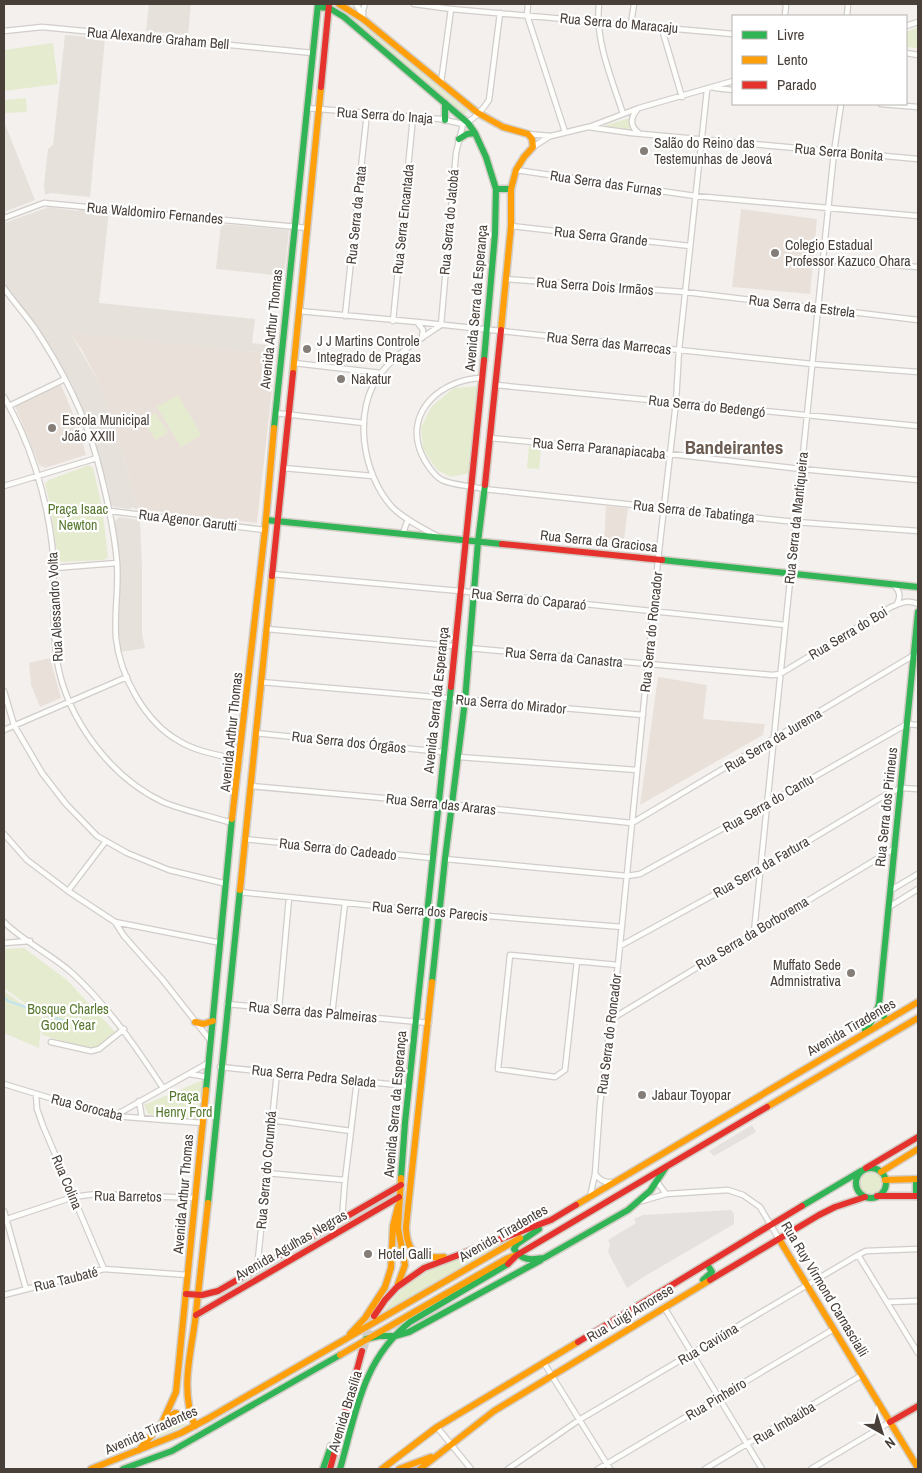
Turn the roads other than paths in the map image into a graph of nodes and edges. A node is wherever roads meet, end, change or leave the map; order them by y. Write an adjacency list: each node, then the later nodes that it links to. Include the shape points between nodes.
1 (339, 4): 13 (main road)
2 (356, 4): 13 (street)
3 (365, 4): 13 (street)
4 (414, 4): 10 (street, Rua Serra do Maracaju)
5 (528, 4): 12 (street)
6 (599, 4): 14 (street)
7 (634, 4): 15 (street)
8 (318, 5): 9 (main road); 19 (main road, Avenida Arthur Thomas)
9 (329, 6): 25 (main road, Avenida Serra da Esperança); 31 (main road, Avenida Arthur Thomas)
10 (452, 9): 11 (street, Rua Serra do Maracaju); 21 (street)
11 (500, 13): 12 (street, Rua Serra do Maracaju); 33 (street, via 489,100)
12 (527, 14): 14 (street, Rua Serra do Maracaju); 39 (street)
13 (363, 17): 21 (main road)
14 (598, 21): 15 (street, Rua Serra do Maracaju); 34 (street)
15 (631, 24): 16 (street, Rua Serra do Maracaju)
16 (661, 26): 18 (street, Rua Serra do Maracaju); 24 (street)
17 (4, 31): 19 (street, Rua Alexandre Graham Bell, via 42,27)
18 (732, 34)
19 (313, 53): 29 (main road, Avenida Arthur Thomas)
20 (732, 81): 22 (street)
21 (441, 84): 33 (main road)
22 (709, 89): 23 (street); 24 (street); 45 (street, Rua Serra do Roncador)
23 (732, 90)
24 (682, 96): 30 (street)
25 (446, 103): 36 (main road); 37 (main road, Avenida Serra da Esperança)
26 (841, 105): 47 (street, Rua Serra da Mantiqueira)
27 (900, 105): 28 (street)
28 (918, 106)
29 (307, 108): 31 (street, Rua Serra do Inaja); 56 (main road, Avenida Arthur Thomas)
30 (639, 108): 34 (street); 42 (street, via 632,124)
31 (320, 110): 32 (street, Rua Serra do Inaja); 58 (main road, Avenida Arthur Thomas)
32 (367, 113): 35 (street, Rua Serra do Inaja); 67 (street, Rua Serra da Prata)
33 (478, 113): 37 (street); 41 (main road, via 503,127)
34 (623, 114): 38 (street)
35 (413, 117): 36 (street, Rua Serra do Inaja); 69 (street, Rua Serra Encantada)
36 (445, 120): 37 (street, Rua Serra do Inaja)
37 (466, 123): 40 (main road, Avenida Serra da Esperança); 44 (street, Rua Serra do Jatobá)
38 (588, 127): 39 (street, Rua Serra Bonita); 42 (street, Rua Serra Bonita)
39 (565, 132): 43 (street, Rua Serra Bonita)
40 (475, 133): 44 (main road); 51 (main road, Avenida Serra da Esperança)
41 (528, 134): 43 (street); 46 (main road)
42 (641, 134): 45 (street, Rua Serra Bonita)
43 (551, 136): 46 (street, Avenida Serra da Esperança)
44 (459, 139): 71 (street, Rua Serra do Jatobá)
45 (702, 139): 47 (street, Rua Serra Bonita); 52 (street, Rua Serra do Roncador)
46 (533, 147): 49 (main road, Avenida Serra da Esperança)
47 (834, 152): 48 (street, Rua Serra Bonita); 53 (street, Rua Serra da Mantiqueira)
48 (918, 159)
49 (516, 170): 50 (main road, Avenida Serra da Esperança); 52 (street, Rua Serra das Furnas)
50 (511, 189): 51 (main road); 57 (main road, Avenida Serra da Esperança)
51 (496, 190): 72 (main road, Avenida Serra da Esperança)
52 (696, 196): 53 (street, Rua Serra das Furnas); 59 (street, Rua Serra do Roncador)
53 (828, 208): 54 (street, Rua Serra das Furnas); 60 (street, Rua Serra da Mantiqueira)
54 (918, 216)
55 (4, 218): 56 (street, Rua Waldomiro Fernandes, via 44,203)
56 (294, 226): 58 (street, Rua Waldomiro Fernandes); 86 (main road, Avenida Arthur Thomas)
57 (511, 226): 59 (street, Rua Serra Grande); 62 (main road, Avenida Serra da Esperança)
58 (308, 228): 66 (main road, Avenida Arthur Thomas)
59 (690, 246): 64 (street, Rua Serra do Roncador)
60 (823, 260): 61 (street); 65 (street, Rua Serra da Mantiqueira)
61 (918, 267)
62 (505, 279): 64 (street, Rua Serra Dois Irmãos); 73 (main road, Avenida Serra da Esperança)
63 (4, 288): 81 (street, via 32,325)
64 (685, 292): 65 (street, Rua Serra da Estrela); 75 (street, Rua Serra do Roncador)
65 (818, 308): 68 (street, Rua Serra da Estrela); 77 (street, Rua Serra da Mantiqueira)
66 (299, 311): 67 (street, Rua Serra das Marrecas); 76 (main road, Avenida Arthur Thomas)
67 (345, 316): 69 (street, Rua Serra das Marrecas)
68 (918, 320)
69 (393, 321): 70 (street, Rua Serra das Marrecas)
70 (417, 322): 71 (street, Rua Serra das Marrecas); 74 (street, via 423,330)
71 (440, 325): 72 (street, Rua Serra das Marrecas); 74 (street)
72 (487, 330): 73 (street, Rua Serra das Marrecas); 80 (main road, Avenida Serra da Esperança)
73 (500, 332): 75 (street, Rua Serra das Marrecas); 82 (main road, Avenida Serra da Esperança)
74 (422, 338): 79 (street)
75 (679, 350): 77 (street, Rua Serra das Marrecas); 84 (street, Rua Serra do Roncador)
76 (294, 363): 79 (street); 87 (main road, Avenida Arthur Thomas)
77 (812, 364): 78 (street, Rua Serra das Marrecas); 88 (street, Rua Serra da Mantiqueira)
78 (918, 372)
79 (381, 373): 89 (street, via 371,390)
80 (482, 378): 100 (main road, Avenida Serra da Esperança); 100 (street, Rua Serra de Tabatinga, via 459,381 441,390 425,405 418,424 417,443 432,471 442,480)
81 (65, 379): 85 (street); 93 (street)
82 (496, 385): 84 (street, Rua Serra do Bedengó); 91 (main road, Avenida Serra da Esperança)
83 (4, 397): 85 (street, Rua Alessandro Volta)
84 (676, 402): 88 (street, Rua Serra do Bedengó); 92 (street, Rua Serra do Roncador)
85 (9, 406): 97 (street, Rua Alessandro Volta)
86 (275, 413): 87 (street); 105 (main road, Avenida Arthur Thomas)
87 (289, 415): 89 (street); 94 (main road, Avenida Arthur Thomas)
88 (807, 416): 90 (street, Rua Serra do Bedengó); 95 (street, Rua Serra da Mantiqueira)
89 (364, 423): 96 (street, via 367,458)
90 (918, 426)
91 (489, 438): 92 (street, Rua Serra Paranapiacaba); 101 (main road, Avenida Serra da Esperança)
92 (670, 454): 95 (street, Rua Serra Paranapiacaba); 102 (street, Rua Serra do Roncador)
93 (97, 458): 97 (street); 103 (street)
94 (283, 468): 96 (street); 106 (main road, Avenida Arthur Thomas)
95 (801, 469): 98 (street, Rua Serra Paranapiacaba); 107 (street, Rua Serra da Mantiqueira)
96 (373, 476): 104 (street, via 393,508)
97 (37, 477): 99 (street); 116 (street, Rua Alessandro Volta, via 49,522)
98 (918, 480)
99 (4, 486)
100 (471, 486): 101 (street, Rua Serra de Tabatinga); 112 (main road, Avenida Serra da Esperança)
101 (483, 488): 102 (street, Rua Serra de Tabatinga); 113 (main road, Avenida Serra da Esperança)
102 (664, 507): 107 (street, Rua Serra de Tabatinga); 114 (street, Rua Serra do Roncador)
103 (110, 511): 108 (street, Rua Agenor Garutti); 115 (street)
104 (408, 519): 110 (street); 111 (street)
105 (266, 520): 106 (main road, Rua Serra da Graciosa); 108 (main road, Avenida Arthur Thomas)
106 (278, 521): 110 (main road, Rua Serra da Graciosa); 118 (main road, Avenida Arthur Thomas)
107 (796, 522): 109 (street, Rua Serra de Tabatinga); 117 (street, Rua Serra da Mantiqueira)
108 (265, 530): 140 (main road, Avenida Arthur Thomas)
109 (918, 531)
110 (403, 533): 111 (main road, Rua Serra da Graciosa)
111 (437, 536): 112 (main road, Rua Serra da Graciosa)
112 (465, 541): 113 (main road, Rua Serra da Graciosa); 121 (main road, Avenida Serra da Esperança)
113 (478, 542): 114 (main road, Rua Serra da Graciosa); 122 (main road, Avenida Serra da Esperança)
114 (658, 560): 117 (main road, Rua Serra da Graciosa); 125 (street, Rua Serra do Roncador)
115 (117, 563): 116 (street); 134 (street, via 116,635)
116 (54, 568): 139 (street, Rua Alessandro Volta, via 54,632 64,690)
117 (791, 573): 119 (main road, Rua Serra da Graciosa); 127 (street, Rua Serra da Mantiqueira)
118 (272, 574): 121 (street, Rua Serra do Caparaó); 128 (main road, Avenida Arthur Thomas)
119 (894, 585): 120 (main road, Rua Serra da Graciosa); 123 (street, via 900,593)
120 (918, 587)
121 (460, 591): 122 (street, Rua Serra do Caparaó); 129 (main road, Avenida Serra da Esperança)
122 (474, 594): 125 (street, Rua Serra do Caparaó); 130 (main road, Avenida Serra da Esperança)
123 (898, 604): 124 (street, Rua Serra do Boi, via 909,601); 133 (street, Rua Serra do Boi)
124 (918, 604)
125 (653, 611): 127 (street, Rua Serra do Caparaó); 132 (street, Rua Serra do Roncador)
126 (918, 612): 131 (main road, Rua Serra dos Pirineus)
127 (785, 625): 133 (street, Rua Serra da Mantiqueira)
128 (266, 629): 129 (street); 135 (main road, Avenida Arthur Thomas)
129 (454, 646): 137 (main road, Avenida Serra da Esperança)
130 (468, 648): 132 (street, Rua Serra da Canastra); 138 (main road, Avenida Serra da Esperança)
131 (916, 656): 143 (main road, Rua Serra dos Pirineus); 148 (street, Rua Serra da Jurema)
132 (647, 665): 133 (street, Rua Serra da Canastra); 142 (street, Rua Serra do Roncador)
133 (780, 674): 148 (street, Rua Serra da Mantiqueira)
134 (127, 678): 139 (street); 151 (street, via 145,712 164,731 202,752)
135 (261, 682): 137 (street, Rua Serra do Mirador); 141 (main road, Avenida Arthur Thomas)
136 (4, 691): 144 (street)
137 (449, 698): 138 (street, Rua Serra do Mirador); 149 (main road, Avenida Serra da Esperança)
138 (465, 700): 142 (street, Rua Serra do Mirador); 150 (main road, Avenida Serra da Esperança)
139 (70, 701): 144 (street); 161 (street, Rua Alessandro Volta, via 79,722 104,757 132,782 163,802)
140 (246, 704): 141 (main road); 151 (main road, Avenida Arthur Thomas)
141 (258, 704): 147 (main road, Avenida Arthur Thomas)
142 (643, 715): 152 (street, Rua Serra do Roncador)
143 (907, 724): 145 (street); 154 (main road, Rua Serra dos Pirineus); 157 (street, Rua Serra do Cantu)
144 (14, 725): 146 (street); 165 (street, via 42,773 66,804)
145 (918, 725)
146 (4, 730)
147 (256, 733): 149 (street, Rua Serra dos Órgãos); 153 (main road, Avenida Arthur Thomas)
148 (773, 740): 157 (street, Rua Serra da Mantiqueira); 162 (street, Rua Serra da Jurema)
149 (443, 752): 156 (main road, Avenida Serra da Esperança)
150 (459, 757): 152 (street); 158 (main road, Avenida Serra da Esperança)
151 (240, 760): 159 (main road, Avenida Arthur Thomas)
152 (637, 770): 162 (street, Rua Serra do Roncador)
153 (250, 786): 156 (street, Rua Serra das Araras); 160 (main road, Avenida Arthur Thomas)
154 (901, 788): 155 (street); 166 (main road, Rua Serra dos Pirineus); 169 (street, Rua Serra da Fartura)
155 (918, 789)
156 (438, 803): 158 (street, Rua Serra das Araras); 167 (main road, Avenida Serra da Esperança)
157 (767, 804): 169 (street, Rua Serra da Mantiqueira); 171 (street, Rua Serra do Cantu, via 651,870)
158 (452, 805): 162 (street, Rua Serra das Araras); 168 (main road, Avenida Serra da Esperança)
159 (235, 809): 160 (main road); 161 (main road, Avenida Arthur Thomas)
160 (247, 810): 164 (main road, Avenida Arthur Thomas)
161 (232, 822): 172 (main road, Avenida Arthur Thomas)
162 (632, 823): 171 (street, Rua Serra do Roncador)
163 (4, 834): 175 (street, via 27,860)
164 (244, 839): 167 (street, Rua Serra do Cadeado); 176 (main road, Avenida Arthur Thomas)
165 (106, 841): 172 (street, via 169,870); 175 (street)
166 (895, 848): 174 (main road, Rua Serra dos Pirineus); 187 (street, Rua Serra da Borborema)
167 (432, 858): 180 (main road, Avenida Serra da Esperança)
168 (446, 859): 171 (street); 183 (main road, Avenida Serra da Esperança)
169 (761, 869): 187 (street, Rua Serra da Mantiqueira); 191 (street, Rua Serra da Fartura)
170 (918, 874): 174 (street)
171 (627, 876): 186 (street, Rua Serra do Roncador)
172 (227, 884): 181 (main road, Avenida Arthur Thomas)
173 (918, 889): 179 (street)
174 (891, 890): 179 (main road, Rua Serra dos Pirineus)
175 (68, 891): 185 (street)
176 (239, 892): 177 (street, Rua Serra dos Parecis); 182 (main road, Avenida Arthur Thomas)
177 (289, 898): 178 (street, Rua Serra dos Parecis); 197 (street)
178 (345, 903): 180 (street, Rua Serra dos Parecis); 198 (street)
179 (889, 906): 196 (main road, Rua Serra dos Pirineus)
180 (426, 911): 183 (street, Rua Serra dos Parecis); 204 (main road, Avenida Serra da Esperança)
181 (224, 912): 182 (main road); 190 (main road, Avenida Arthur Thomas)
182 (237, 912): 195 (main road, Avenida Arthur Thomas)
183 (441, 912): 186 (street, Rua Serra dos Parecis); 205 (main road, Avenida Serra da Esperança)
184 (4, 922): 188 (street)
185 (115, 922): 190 (street); 203 (street)
186 (622, 927): 191 (street, Rua Serra do Roncador)
187 (754, 932): 200 (street, Rua Serra da Borborema)
188 (30, 941): 189 (street); 207 (street, via 73,974)
189 (4, 943)
190 (221, 943): 201 (main road, Avenida Arthur Thomas)
191 (620, 946): 193 (street, Rua Serra do Roncador)
192 (577, 961): 192 (street, via 510,955 498,1069 556,1077 565,1070); 193 (street)
193 (618, 965): 200 (street, Rua Serra do Roncador)
194 (918, 1002): 202 (main road, Avenida Tiradentes)
195 (227, 1004): 197 (street, Rua Serra das Palmeiras); 212 (main road, Avenida Arthur Thomas)
196 (879, 1004): 202 (main road); 211 (main road, via 871,1024)
197 (279, 1009): 198 (street, Rua Serra das Palmeiras)
198 (332, 1014): 204 (street, Rua Serra das Palmeiras)
199 (918, 1018): 208 (main road, Avenida Tiradentes)
200 (610, 1020): 238 (street, Rua Serra do Roncador)
201 (213, 1021): 203 (main road); 209 (main road, Avenida Arthur Thomas)
202 (886, 1021): 211 (main road, Avenida Tiradentes); 216 (main road, via 883,1032)
203 (195, 1022): 209 (street)
204 (415, 1022): 205 (street, Rua Serra das Palmeiras); 221 (main road, Avenida Serra da Esperança)
205 (429, 1023): 267 (main road, Avenida Serra da Esperança, via 405,1235 410,1249 418,1256)
206 (918, 1026): 208 (main road)
207 (124, 1029): 210 (street, via 99,1049 91,1051); 222 (street)
208 (880, 1039): 216 (main road, Avenida Tiradentes)
209 (210, 1040): 212 (main road); 213 (main road, Avenida Arthur Thomas)
210 (51, 1042)
211 (846, 1045): 242 (main road, Avenida Tiradentes)
212 (222, 1053): 214 (main road, Avenida Arthur Thomas)
213 (208, 1063): 217 (street); 218 (main road, Avenida Arthur Thomas)
214 (220, 1067): 215 (street, Rua Serra Pedra Selada); 226 (main road, Avenida Arthur Thomas)
215 (277, 1072): 219 (street, Rua Serra Pedra Selada); 229 (street, Rua Serra do Corumbá)
216 (825, 1072): 234 (main road, Avenida Tiradentes)
217 (190, 1074): 218 (street); 222 (street)
218 (207, 1077): 225 (main road, Avenida Arthur Thomas)
219 (358, 1080): 221 (street, Rua Serra Pedra Selada); 231 (street)
220 (4, 1084): 223 (street, Rua Sorocaba)
221 (408, 1086): 244 (main road, Avenida Serra da Esperança)
222 (163, 1088): 224 (street)
223 (36, 1094): 227 (street, Rua Sorocaba); 250 (street, Rua Colina, via 43,1126)
224 (139, 1101): 227 (street); 228 (street)
225 (206, 1103): 226 (main road); 230 (main road, Avenida Arthur Thomas)
226 (217, 1104): 279 (main road, Avenida Arthur Thomas)
227 (114, 1116): 228 (street, Rua Sorocaba)
228 (142, 1118): 230 (street, Rua Sorocaba)
229 (271, 1120): 231 (street); 237 (street, Rua Serra do Corumbá)
230 (202, 1123): 253 (main road, Avenida Arthur Thomas)
231 (351, 1131): 239 (street)
232 (918, 1137): 235 (main road, Rua Luigi Amorese)
233 (918, 1149): 236 (main road)
234 (666, 1167): 243 (main road); 245 (main road, Avenida Tiradentes)
235 (863, 1170): 236 (main road, via 873,1168); 247 (main road, via 857,1175 856,1185); 260 (main road, Rua Luigi Amorese)
236 (881, 1172): 240 (main road)
237 (266, 1174): 239 (street); 271 (street, Rua Serra do Corumbá)
238 (596, 1174): 242 (street, via 606,1183); 252 (street, Rua Serra do Roncador)
239 (345, 1180): 258 (street)
240 (885, 1180): 241 (main road); 248 (main road, via 884,1189)
241 (917, 1180): 249 (main road)
242 (615, 1182): 252 (main road, Avenida Tiradentes)
243 (658, 1183): 245 (main road); 246 (street); 254 (main road)
244 (400, 1185): 251 (main road, Avenida Serra da Esperança); 258 (main road, Avenida Agulhas Negras)
245 (628, 1190): 265 (main road, Avenida Tiradentes)
246 (666, 1194): 254 (street, Rua Ruy Virmond Carnascialli); 260 (street, Rua Ruy Virmond Carnascialli, via 728,1190 742,1195 760,1208)
247 (865, 1196): 248 (main road); 262 (main road, Rua Luigi Amorese, via 835,1207)
248 (877, 1196): 249 (main road)
249 (917, 1196)
250 (73, 1197): 253 (street, Rua Barretos, via 96,1194); 257 (street, Rua Barretos); 270 (street, Rua Colina)
251 (399, 1197): 255 (main road, Avenida Serra da Esperança); 263 (main road, Avenida Agulhas Negras)
252 (590, 1197): 259 (main road, Avenida Tiradentes)
253 (196, 1198): 272 (main road, Avenida Arthur Thomas)
254 (640, 1202): 268 (main road)
255 (398, 1206): 274 (main road, Avenida Serra da Esperança, via 398,1228 405,1265); 289 (main road, via 393,1226 391,1268 385,1288 365,1318)
256 (4, 1211): 257 (street)
257 (5, 1219): 275 (street)
258 (342, 1219): 261 (main road, Avenida Agulhas Negras)
259 (551, 1220): 265 (main road, via 517,1244 514,1249); 267 (main road); 289 (main road, Avenida Tiradentes)
260 (771, 1224): 262 (street, Rua Ruy Virmond Carnascialli); 269 (main road, Rua Luigi Amorese)
261 (308, 1238): 263 (main road); 271 (main road, Avenida Agulhas Negras)
262 (779, 1239): 273 (main road, Rua Ruy Virmond Carnascialli); 276 (main road, Rua Luigi Amorese)
263 (313, 1247): 283 (main road, Avenida Agulhas Negras)
264 (918, 1250): 266 (street, Rua Caviúna, via 866,1251)
265 (517, 1255): 268 (main road, via 532,1260); 287 (main road, Avenida Brasília, via 507,1265 410,1322); 288 (main road, Avenida Tiradentes)
266 (858, 1255): 273 (street, Rua Caviúna); 281 (street)
267 (453, 1256): 274 (main road, via 419,1270)
268 (544, 1258): 287 (main road, via 409,1332)
269 (707, 1264): 276 (main road, via 712,1272); 295 (main road, Rua Luigi Amorese)
270 (104, 1269): 272 (street, Rua Taubaté); 275 (street, Rua Taubaté)
271 (257, 1269): 279 (main road, Avenida Agulhas Negras, via 218,1291)
272 (188, 1275): 277 (main road, Avenida Arthur Thomas)
273 (806, 1284): 286 (main road, Rua Ruy Virmond Carnascialli); 293 (street, Rua Caviúna)
274 (398, 1285): 284 (main road)
275 (26, 1289): 278 (street, Rua Taubaté)
276 (686, 1293): 282 (main road, Rua Luigi Amorese)
277 (186, 1294): 279 (main road); 285 (main road, Avenida Arthur Thomas)
278 (4, 1295)
279 (197, 1296): 283 (main road, Avenida Arthur Thomas)
280 (918, 1301): 281 (street)
281 (887, 1302): 291 (street)
282 (664, 1307): 293 (street); 296 (main road, Rua Luigi Amorese)
283 (196, 1315): 292 (main road, Avenida Arthur Thomas)
284 (374, 1316)
285 (183, 1325): 292 (main road, via 186,1350); 304 (main road, Avenida Arthur Thomas, via 176,1392)
286 (834, 1329): 297 (main road, Rua Ruy Virmond Carnascialli); 298 (street, Rua Pinheiro)
287 (393, 1336): 288 (main road); 317 (main road, Avenida Brasília, via 364,1381)
288 (366, 1339): 294 (main road, Avenida Tiradentes)
289 (340, 1343): 294 (main road, via 337,1353); 305 (main road, Avenida Tiradentes)
290 (362, 1351): 299 (main road, Avenida Brasília)
291 (918, 1352)
292 (191, 1353): 301 (main road, Avenida Arthur Thomas, via 187,1378)
293 (693, 1354): 298 (street); 302 (street, Rua Caviúna)
294 (329, 1361): 310 (main road, Avenida Tiradentes)
295 (544, 1363): 296 (street); 306 (main road, Rua Luigi Amorese)
296 (552, 1375): 302 (street); 307 (main road, Rua Luigi Amorese, via 494,1411)
297 (862, 1375): 303 (main road, Rua Ruy Virmond Carnascialli); 308 (street, Rua Imbaúba)
298 (719, 1398): 308 (street); 312 (street, Rua Pinheiro)
299 (346, 1406): 315 (main road); 316 (main road, Avenida Brasília)
300 (918, 1406): 303 (main road)
301 (190, 1417): 304 (main road, via 175,1413); 305 (main road, Avenida Arthur Thomas)
302 (579, 1420): 312 (street); 322 (street, Rua Caviúna)
303 (890, 1422): 327 (street); 328 (main road, Rua Ruy Virmond Carnascialli)
304 (162, 1423): 309 (main road, Avenida Arthur Thomas)
305 (195, 1426): 309 (main road, Avenida Tiradentes); 310 (main road, via 193,1434)
306 (438, 1427): 307 (street); 318 (main road, Rua Luigi Amorese)
307 (451, 1444): 311 (main road, Rua Luigi Amorese); 321 (street)
308 (747, 1445): 325 (street, Rua Imbaúba); 326 (street)
309 (139, 1451): 313 (main road, Avenida Tiradentes)
310 (172, 1451): 314 (main road, Avenida Tiradentes)
311 (435, 1456): 319 (main road); 320 (main road, Rua Luigi Amorese)
312 (606, 1464): 323 (street, Rua Pinheiro); 324 (street)
313 (91, 1469)
314 (123, 1469)
315 (323, 1469)
316 (330, 1469)
317 (340, 1469)
318 (382, 1469)
319 (399, 1469)
320 (420, 1469)
321 (471, 1469)
322 (508, 1469)
323 (598, 1469)
324 (610, 1469)
325 (705, 1469)
326 (762, 1469)
327 (811, 1469)
328 (918, 1469)

